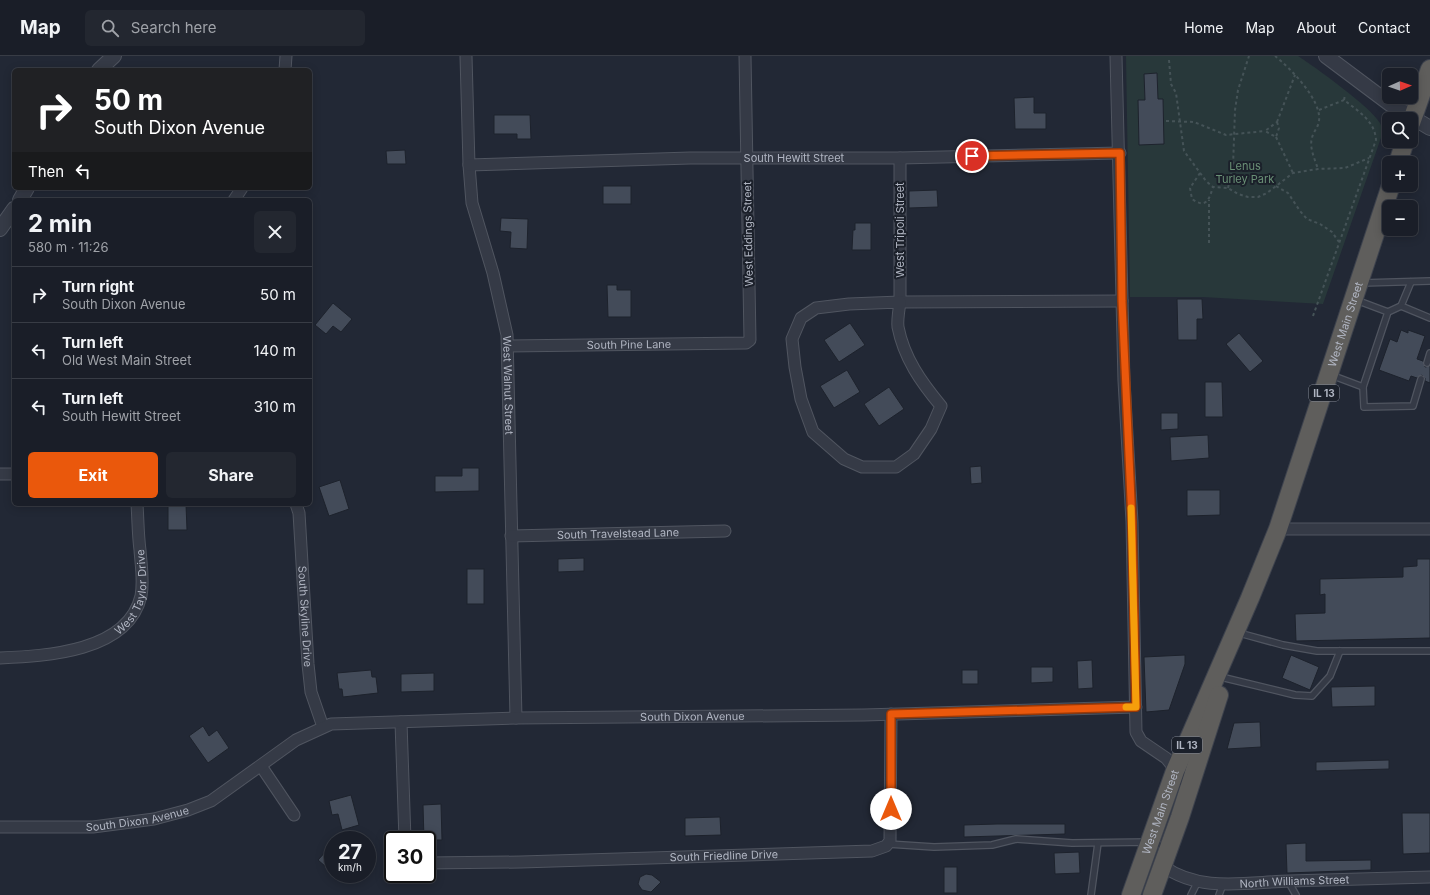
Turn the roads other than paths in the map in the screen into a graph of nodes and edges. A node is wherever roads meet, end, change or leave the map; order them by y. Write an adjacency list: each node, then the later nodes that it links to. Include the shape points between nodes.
1 (114, 56): 7 (street)
2 (286, 56): 8 (street)
3 (466, 56): 17 (street, West Walnut Street)
4 (744, 56): 15 (street, West Eddings Street)
5 (1116, 56): 14 (street)
6 (1326, 56): 10 (street)
7 (101, 68)
8 (285, 68)
9 (1430, 69): 11 (highway)
10 (1400, 112)
11 (1415, 112)
12 (1418, 123): 13 (street)
13 (1430, 128)
14 (1120, 153): 16 (street, South Hewitt Street); 24 (street)
15 (747, 158): 16 (street, South Hewitt Street); 17 (street, South Hewitt Street); 29 (street, West Eddings Street)
16 (900, 158): 25 (street, West Tripoli Street)
17 (469, 165): 30 (street, West Walnut Street, via 472,202 493,273)
18 (1389, 192): 23 (highway, West Main Street / IL 13)
19 (12, 212): 20 (street)
20 (0, 229)
21 (1430, 281): 22 (lane)
22 (1411, 282): 23 (lane); 26 (lane)
23 (1357, 291): 27 (lane); 33 (highway, West Main Street / IL 13)
24 (1122, 301): 25 (street); 50 (street, via 1132,522)
25 (900, 302): 25 (street, via 898,326 910,363 941,406 931,429 914,454 896,467 862,468 844,459 813,432 800,399 792,339 801,318 816,308)
26 (1401, 306): 27 (lane); 28 (lane)
27 (1388, 312): 35 (lane)
28 (1430, 318)
29 (750, 340): 30 (street, South Pine Lane, via 746,343)
30 (508, 346): 43 (street, West Walnut Street)
31 (1430, 353): 32 (lane)
32 (1427, 362)
33 (1330, 375): 35 (lane); 40 (highway, West Main Street / IL 13)
34 (1421, 379): 35 (lane, via 1413,406 1364,407)
35 (1363, 387)
36 (0, 474): 37 (street)
37 (12, 474)
38 (137, 506): 48 (street, West Taylor Drive, via 142,582 136,610 109,638 75,650)
39 (297, 506): 54 (street, South Skyline Drive, via 311,692)
40 (1278, 529): 41 (street); 44 (highway, West Main Street / IL 13)
41 (1430, 529)
42 (725, 531): 43 (street, South Travelstead Lane)
43 (511, 536): 52 (street, West Walnut Street)
44 (1250, 598): 45 (highway, West Main Street / IL 13); 56 (highway, West Main Street / IL 13)
45 (1239, 633): 46 (lane, via 1316,651); 49 (highway, West Main Street / IL 13)
46 (1340, 651): 47 (lane); 49 (lane, via 1330,676 1312,696 1295,695)
47 (1430, 651)
48 (0, 658)
49 (1225, 678): 57 (highway, West Main Street / IL 13)
50 (1136, 707): 51 (street, South Dixon Avenue); 56 (street, via 1136,732 1141,741 1166,758)
51 (891, 714): 52 (street, South Dixon Avenue); 63 (street)
52 (516, 718): 53 (street, South Dixon Avenue)
53 (401, 722): 54 (street, South Dixon Avenue, via 331,724); 60 (street)
54 (323, 727): 55 (street, South Dixon Avenue, via 296,740)
55 (261, 766): 58 (street); 59 (street, South Dixon Avenue, via 211,801 188,810 154,818 93,827)
56 (1175, 771): 57 (street); 62 (highway, West Main Street / IL 13)
57 (1190, 788): 64 (highway, West Main Street / IL 13)
58 (294, 815)
59 (0, 827)
60 (405, 831)
61 (1098, 842): 62 (lane); 63 (lane, via 1016,839 992,845 934,847); 71 (lane)
62 (1150, 842): 64 (lane); 72 (highway, West Main Street / IL 13)
63 (888, 844): 65 (street, South Friedline Drive, via 872,851)
64 (1169, 849): 66 (highway, West Main Street / IL 13)
65 (436, 863)
66 (1163, 866): 68 (street, North Williams Street, via 1175,874); 73 (highway, West Main Street / IL 13)
67 (1430, 877): 69 (street, North Williams Street)
68 (1198, 881): 70 (street, North Williams Street); 74 (lane)
69 (1288, 881): 70 (street, North Williams Street); 76 (lane)
70 (1223, 884): 75 (lane)
71 (1091, 895)
72 (1131, 895)
73 (1152, 895)
74 (1191, 895)
75 (1219, 895)
76 (1296, 895)

